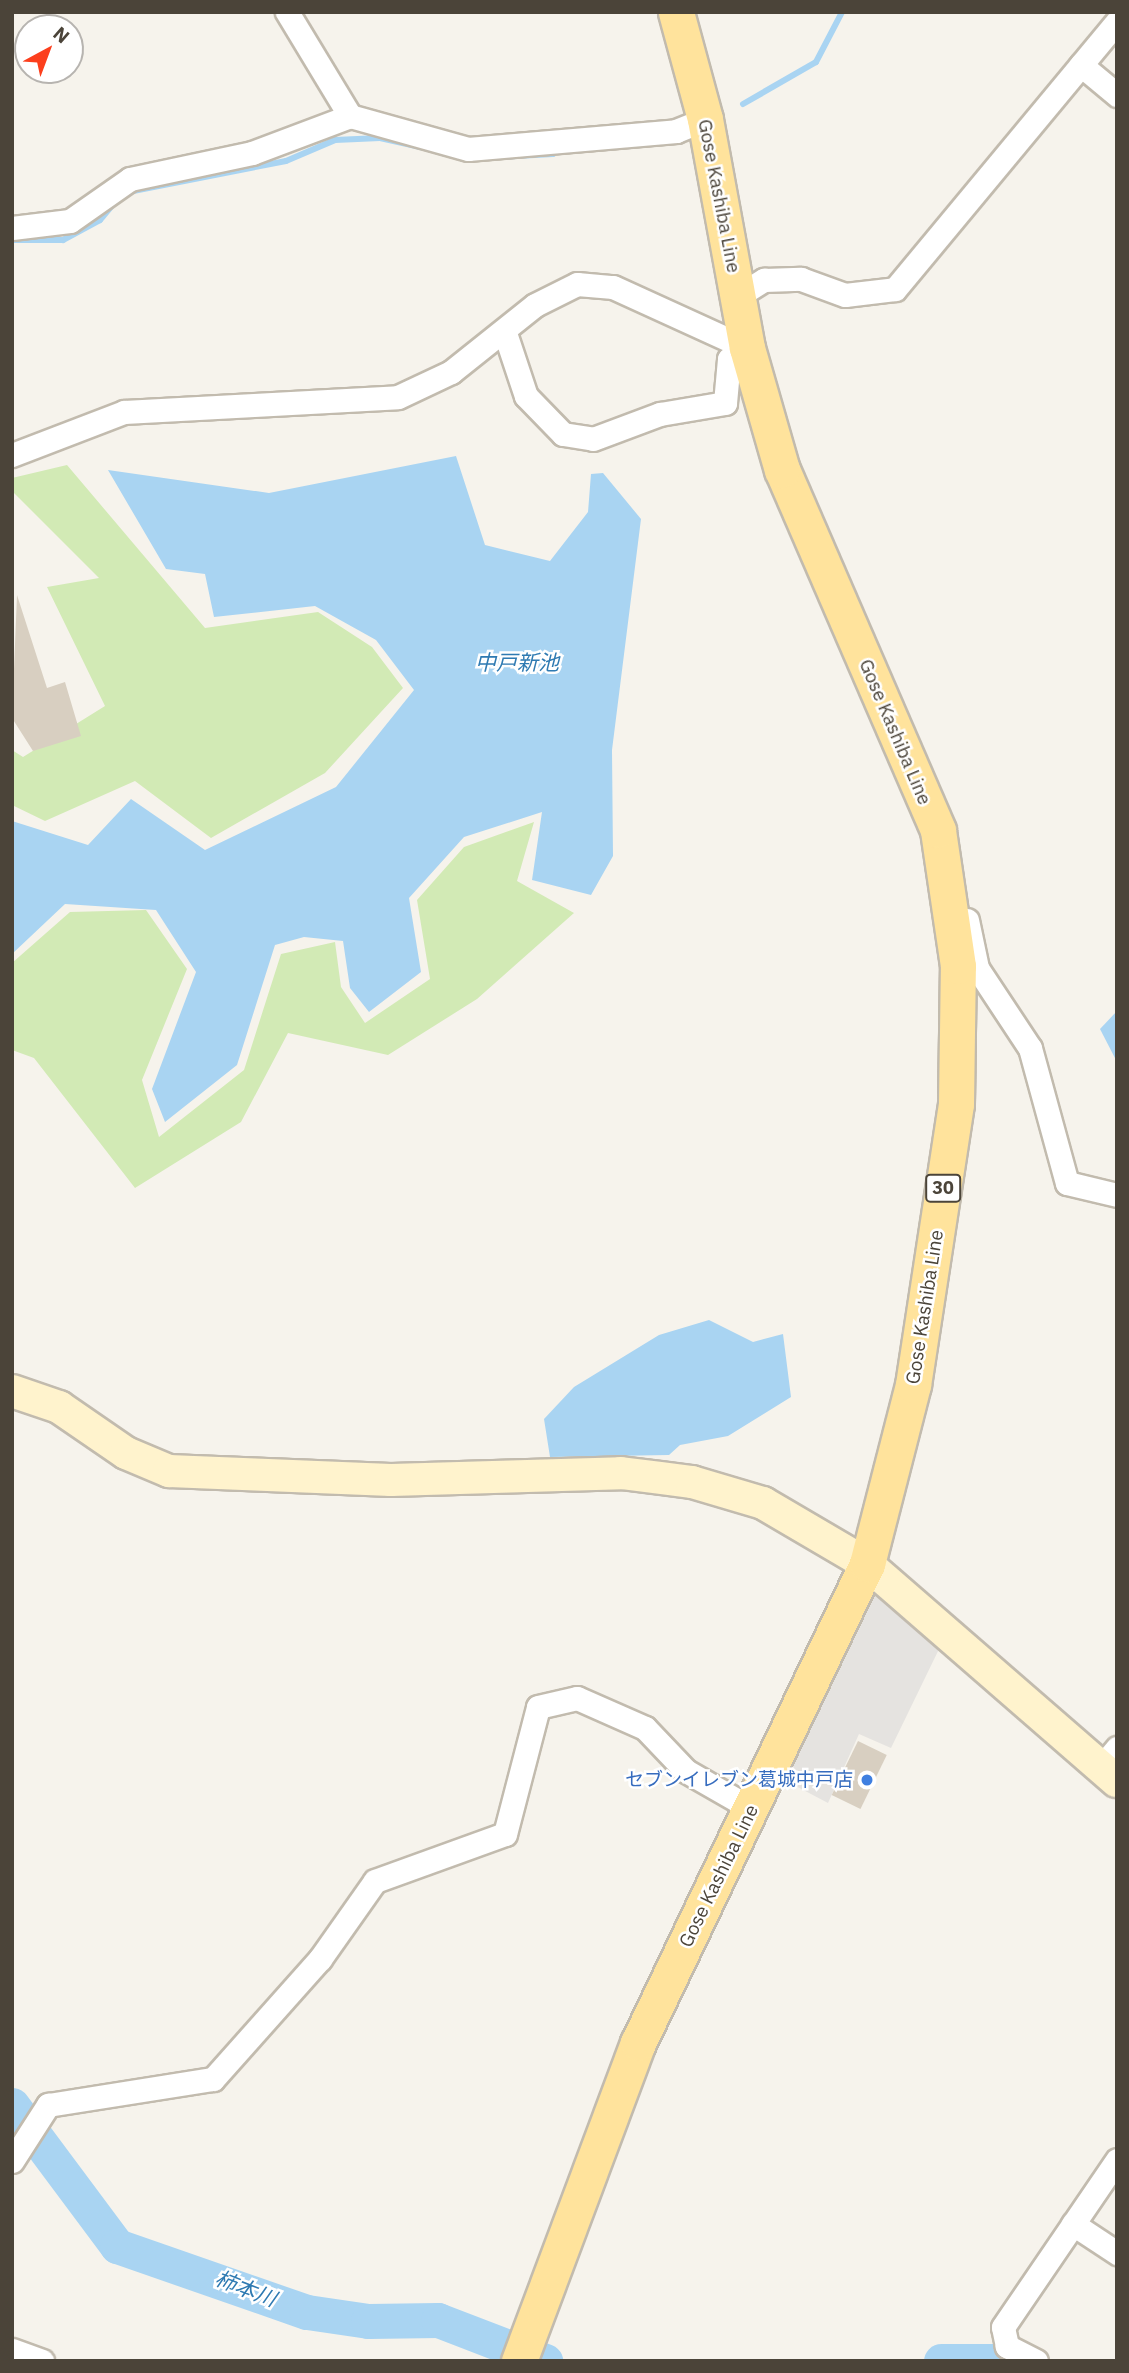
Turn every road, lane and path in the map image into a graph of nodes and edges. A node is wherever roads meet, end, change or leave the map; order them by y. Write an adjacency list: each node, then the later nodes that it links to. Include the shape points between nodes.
1 (287, 12): 6 (street)
2 (676, 12): 7 (main road, Gose Kashiba Line / 30)
3 (1117, 22): 4 (street)
4 (1081, 65): 5 (street); 9 (street, via 895,289 845,295 801,279 764,280)
5 (1117, 95)
6 (350, 116): 7 (street, via 468,149 676,131); 8 (street, via 252,153 130,179 70,220)
7 (705, 120): 9 (main road, Gose Kashiba Line / 30)
8 (12, 228)
9 (738, 296): 11 (main road, Gose Kashiba Line / 30)
10 (505, 333): 11 (street, via 535,306 577,284 613,287); 11 (street, via 526,396 563,434 593,439 660,414 724,403 729,359); 12 (street, via 451,372 398,397 124,412)
11 (747, 348): 13 (main road, Gose Kashiba Line / 30, via 782,470 937,830 947,895)
12 (12, 455)
13 (970, 976): 14 (street, via 1030,1048 1067,1184); 16 (main road, Gose Kashiba Line / 30, via 956,1104 915,1371)
14 (1117, 1195)
15 (12, 1391): 16 (street, via 59,1407 126,1453 169,1471 391,1480 657,1476 763,1503)
16 (867, 1564): 17 (street); 18 (main road, Gose Kashiba Line / 30)
17 (1112, 1765)
18 (752, 1809): 19 (street, via 686,1771 645,1728 577,1698 538,1707 505,1835 375,1881 320,1959 213,2079 48,2105); 24 (main road, Gose Kashiba Line / 30, via 638,2043)
19 (17, 2154)
20 (1117, 2160): 21 (street)
21 (1073, 2224): 22 (street); 26 (street, via 1003,2327 1007,2346)
22 (1117, 2253)
23 (12, 2350): 25 (street)
24 (522, 2350)
25 (42, 2361)
26 (1037, 2361)

